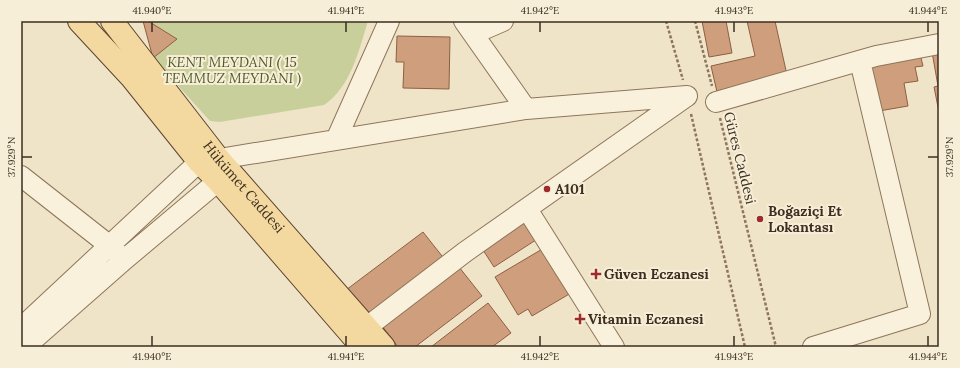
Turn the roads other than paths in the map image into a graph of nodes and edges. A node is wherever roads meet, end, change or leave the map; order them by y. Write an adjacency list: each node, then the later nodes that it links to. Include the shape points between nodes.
1 (79, 21): 11 (main road)
2 (112, 21): 11 (main road, Hükümet Caddesi)
3 (389, 21): 10 (street)
4 (503, 21): 5 (street)
5 (468, 28): 9 (street)
6 (939, 44): 7 (street)
7 (860, 61): 8 (street); 21 (street, via 920,314)
8 (716, 102)
9 (526, 108): 10 (street); 14 (street, via 687,96)
10 (336, 140): 11 (street)
11 (209, 160): 13 (main road); 15 (street); 17 (main road, Hükümet Caddesi)
12 (21, 176): 15 (street)
13 (218, 181): 15 (street); 17 (main road)
14 (527, 209): 17 (street, via 465,252); 20 (street)
15 (117, 253): 16 (street); 18 (street)
16 (21, 328)
17 (364, 337): 19 (main road, Hükümet Caddesi)
18 (25, 347)
19 (384, 347)
20 (614, 347)
21 (812, 347)

